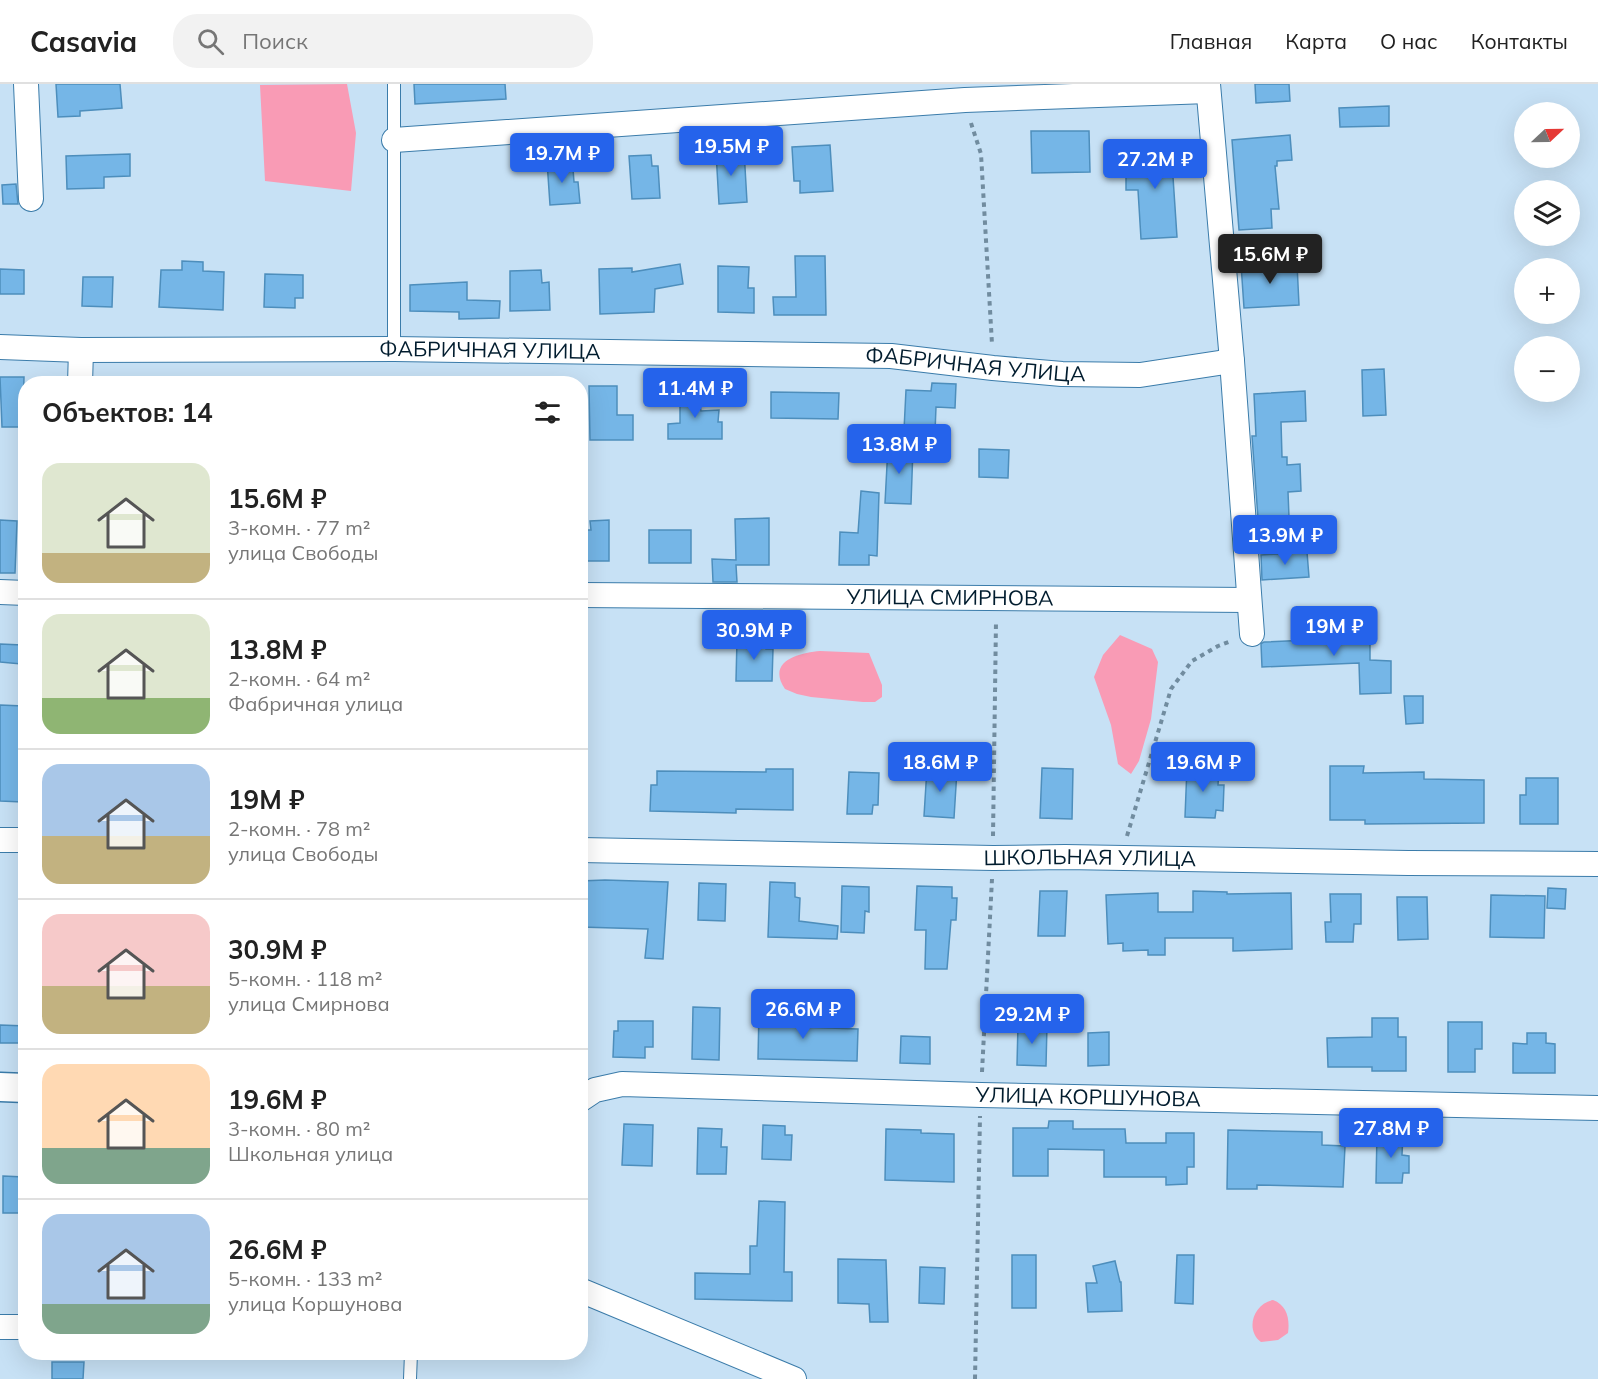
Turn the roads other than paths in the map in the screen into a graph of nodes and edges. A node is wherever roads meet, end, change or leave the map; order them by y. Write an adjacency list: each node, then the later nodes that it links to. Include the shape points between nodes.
1 (26, 84): 5 (street)
2 (394, 84): 4 (lane)
3 (1208, 88): 4 (street, via 965,100); 9 (street)
4 (394, 140): 7 (lane)
5 (31, 199)
6 (0, 347): 8 (street, ФАБРИЧНАЯ УЛИЦА)
7 (394, 349): 8 (street, ФАБРИЧНАЯ УЛИЦА); 9 (street, ФАБРИЧНАЯ УЛИЦА, via 891,356 1062,374 1140,375)
8 (81, 350): 10 (street)
9 (1232, 361): 14 (street)
10 (80, 376)
11 (0, 592): 12 (street)
12 (18, 593)
13 (588, 596): 14 (street, УЛИЦА СМИРНОВА)
14 (1249, 600): 15 (street)
15 (1252, 634)
16 (0, 840): 17 (street)
17 (18, 840)
18 (588, 850): 19 (street, ШКОЛЬНАЯ УЛИЦА)
19 (1598, 864)
20 (0, 1087): 21 (street)
21 (18, 1088)
22 (588, 1095): 23 (street, УЛИЦА КОРШУНОВА, via 622,1084)
23 (1598, 1108)
24 (588, 1293): 29 (street)
25 (0, 1327): 26 (street)
26 (18, 1327)
27 (411, 1360): 28 (lane)
28 (410, 1379)
29 (794, 1379)

